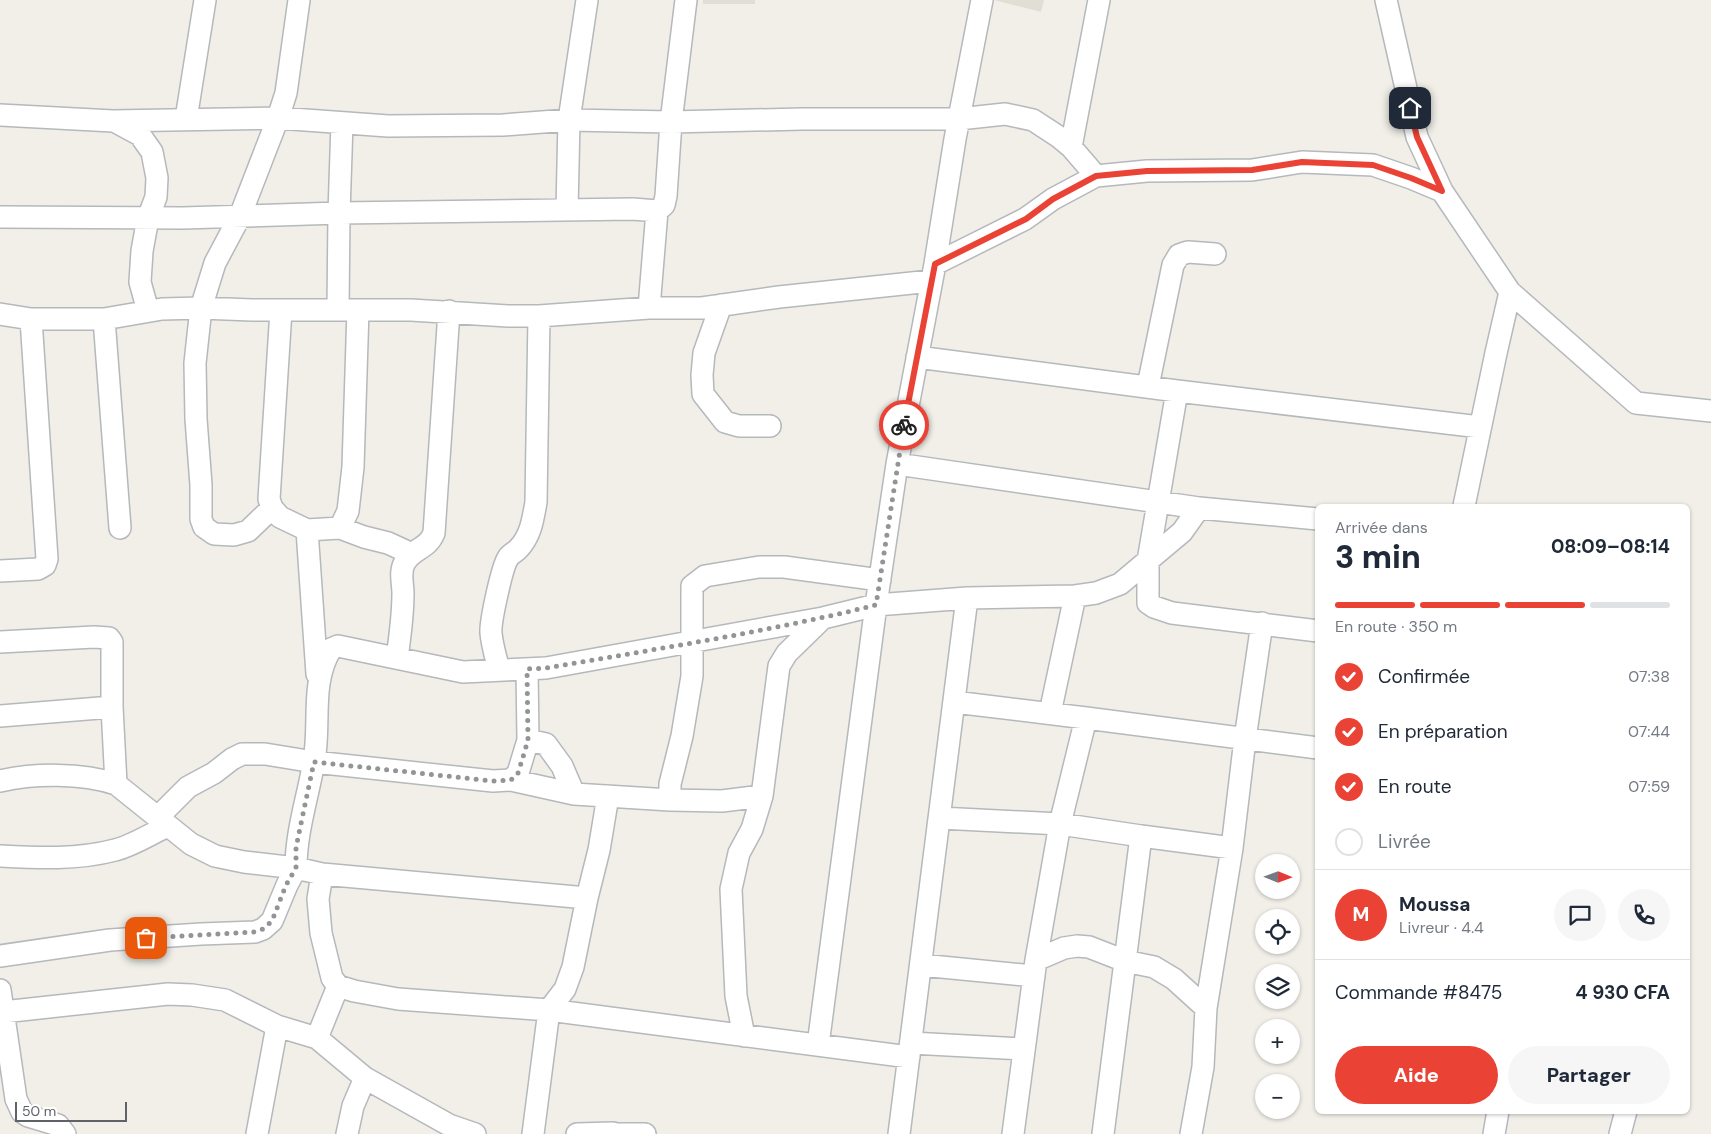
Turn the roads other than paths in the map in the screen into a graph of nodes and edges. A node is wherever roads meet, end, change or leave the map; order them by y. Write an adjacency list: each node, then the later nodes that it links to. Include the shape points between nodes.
1 (205, 0): 10 (street)
2 (299, 0): 9 (street, via 286,93)
3 (587, 0): 12 (street)
4 (686, 0): 14 (street)
5 (982, 0): 11 (street)
6 (1099, 0): 16 (street)
7 (1386, 0): 18 (street, via 1417,137)
8 (0, 116): 13 (street)
9 (278, 118): 10 (street); 15 (street); 22 (street)
10 (186, 119): 13 (street)
11 (959, 119): 14 (street); 16 (street, via 1005,114 1033,120); 26 (street)
12 (569, 120): 14 (street); 15 (street, via 503,125); 19 (street)
13 (114, 121): 24 (street, via 140,135 152,152 157,178 156,197)
14 (671, 122): 20 (street, via 666,196 664,205)
15 (342, 123): 21 (street)
16 (1071, 148): 17 (street)
17 (1096, 176): 18 (street, via 1147,171 1252,170 1311,162 1373,165); 26 (street)
18 (1442, 191): 27 (street)
19 (567, 210): 20 (street); 21 (street)
20 (657, 210): 30 (street)
21 (338, 213): 22 (street); 32 (street)
22 (240, 216): 24 (street); 29 (street, via 215,263)
23 (0, 217): 24 (street)
24 (148, 218): 33 (street, via 140,282)
25 (1214, 254): 40 (street, via 1188,252 1179,255 1173,265)
26 (933, 272): 28 (street); 39 (street)
27 (1510, 292): 42 (street, via 1636,404); 44 (street)
28 (721, 305): 30 (street); 43 (street, via 704,353 703,394 725,422 739,426)
29 (201, 308): 31 (street); 33 (street); 48 (street, via 196,363 201,519 204,527 214,534 234,535 248,531)
30 (649, 308): 36 (street)
31 (281, 310): 32 (street); 48 (street, via 269,498)
32 (348, 310): 34 (street); 52 (street, via 353,467 348,511)
33 (148, 311): 38 (street)
34 (449, 311): 36 (street); 54 (street, via 434,533 430,542)
35 (0, 314): 37 (street)
36 (539, 316): 68 (street, via 536,502 527,538 508,557 494,608 491,632)
37 (32, 318): 38 (street); 56 (street, via 47,559 45,565 38,569)
38 (104, 319): 51 (street)
39 (917, 357): 40 (street); 45 (street)
40 (1148, 386): 41 (street)
41 (1177, 391): 44 (street); 46 (street)
42 (1711, 411)
43 (770, 426)
44 (1480, 427): 47 (street)
45 (897, 464): 46 (street); 57 (street)
46 (1159, 502): 49 (street); 55 (street)
47 (1464, 504)
48 (272, 508): 53 (street, via 280,517)
49 (1199, 508): 50 (street); 55 (street, via 1182,532)
50 (1315, 518)
51 (120, 528)
52 (340, 528): 53 (street); 54 (street)
53 (307, 530): 69 (street)
54 (412, 554): 66 (street, via 402,572)
55 (1148, 562): 58 (street, via 1120,584); 62 (street, via 1148,603 1154,607 1172,613)
56 (0, 571)
57 (880, 580): 60 (street); 65 (street, via 784,567 759,567 705,576 692,586)
58 (1075, 596): 59 (street); 72 (street)
59 (967, 598): 60 (street); 70 (street)
60 (876, 605): 61 (street); 107 (street)
61 (823, 618): 65 (street); 84 (street, via 792,648 779,666)
62 (1262, 623): 63 (street); 75 (street)
63 (1315, 631)
64 (0, 642): 71 (street, via 109,638 112,642)
65 (692, 642): 67 (street); 85 (street, via 692,676 670,784)
66 (397, 658): 68 (street, via 463,672); 69 (street, via 338,646 331,648 324,661)
67 (527, 669): 68 (street); 76 (street)
68 (499, 670)
69 (318, 687): 78 (street)
70 (954, 702): 72 (street); 86 (street)
71 (112, 708): 73 (street); 81 (street)
72 (1050, 713): 74 (street)
73 (0, 716)
74 (1086, 718): 75 (street); 88 (street)
75 (1245, 739): 77 (street); 90 (street)
76 (528, 740): 79 (street, via 518,773); 82 (street, via 546,744 562,766)
77 (1315, 748)
78 (314, 762): 79 (street, via 493,781); 87 (street, via 265,754 242,754 188,787); 92 (street, via 296,848)
79 (511, 780): 82 (street)
80 (0, 781): 81 (street, via 27,776 84,776)
81 (116, 784): 87 (street)
82 (574, 794): 83 (street)
83 (608, 796): 85 (street); 94 (street)
84 (762, 796): 85 (street, via 722,801); 105 (street, via 752,828 739,853 731,889 736,996)
85 (670, 800)
86 (940, 818): 88 (street); 97 (street)
87 (163, 821): 91 (street, via 117,850 75,857); 92 (street, via 191,844 216,856)
88 (1060, 824): 89 (street); 98 (street)
89 (1142, 836): 90 (street); 96 (street)
90 (1232, 848): 101 (street)
91 (0, 856)
92 (296, 868): 93 (street); 95 (street, via 272,921 255,932 110,940)
93 (322, 874): 94 (street); 99 (street, via 318,899 321,933 332,978)
94 (587, 898): 102 (street, via 573,967 565,989)
95 (0, 956)
96 (1125, 961): 98 (street, via 1078,946 1064,948); 101 (street, via 1154,967 1174,978); 124 (street)
97 (922, 965): 98 (street); 109 (street)
98 (1035, 968): 108 (street)
99 (338, 986): 102 (street, via 398,999); 106 (street)
100 (0, 990): 103 (street)
101 (1206, 1008): 125 (street, via 1203,1067)
102 (549, 1010): 105 (street); 118 (street)
103 (3, 1012): 104 (street, via 176,994 225,1000); 114 (street, via 16,1099 22,1112 58,1125)
104 (277, 1026): 106 (street); 115 (street)
105 (744, 1036): 107 (street)
106 (317, 1038): 110 (street)
107 (818, 1045): 109 (street)
108 (1024, 1049): 109 (street); 123 (street)
109 (910, 1050): 122 (street)
110 (365, 1078): 113 (street); 116 (street, via 353,1106)
111 (1497, 1114): 126 (street)
112 (1625, 1114): 127 (street)
113 (448, 1129): 117 (street)
114 (65, 1134)
115 (257, 1134)
116 (347, 1134)
117 (475, 1134)
118 (533, 1134)
119 (577, 1134): 120 (street)
120 (613, 1134): 121 (street)
121 (645, 1134)
122 (899, 1134)
123 (1013, 1134)
124 (1103, 1134)
125 (1192, 1134)
126 (1494, 1134)
127 (1620, 1134)

